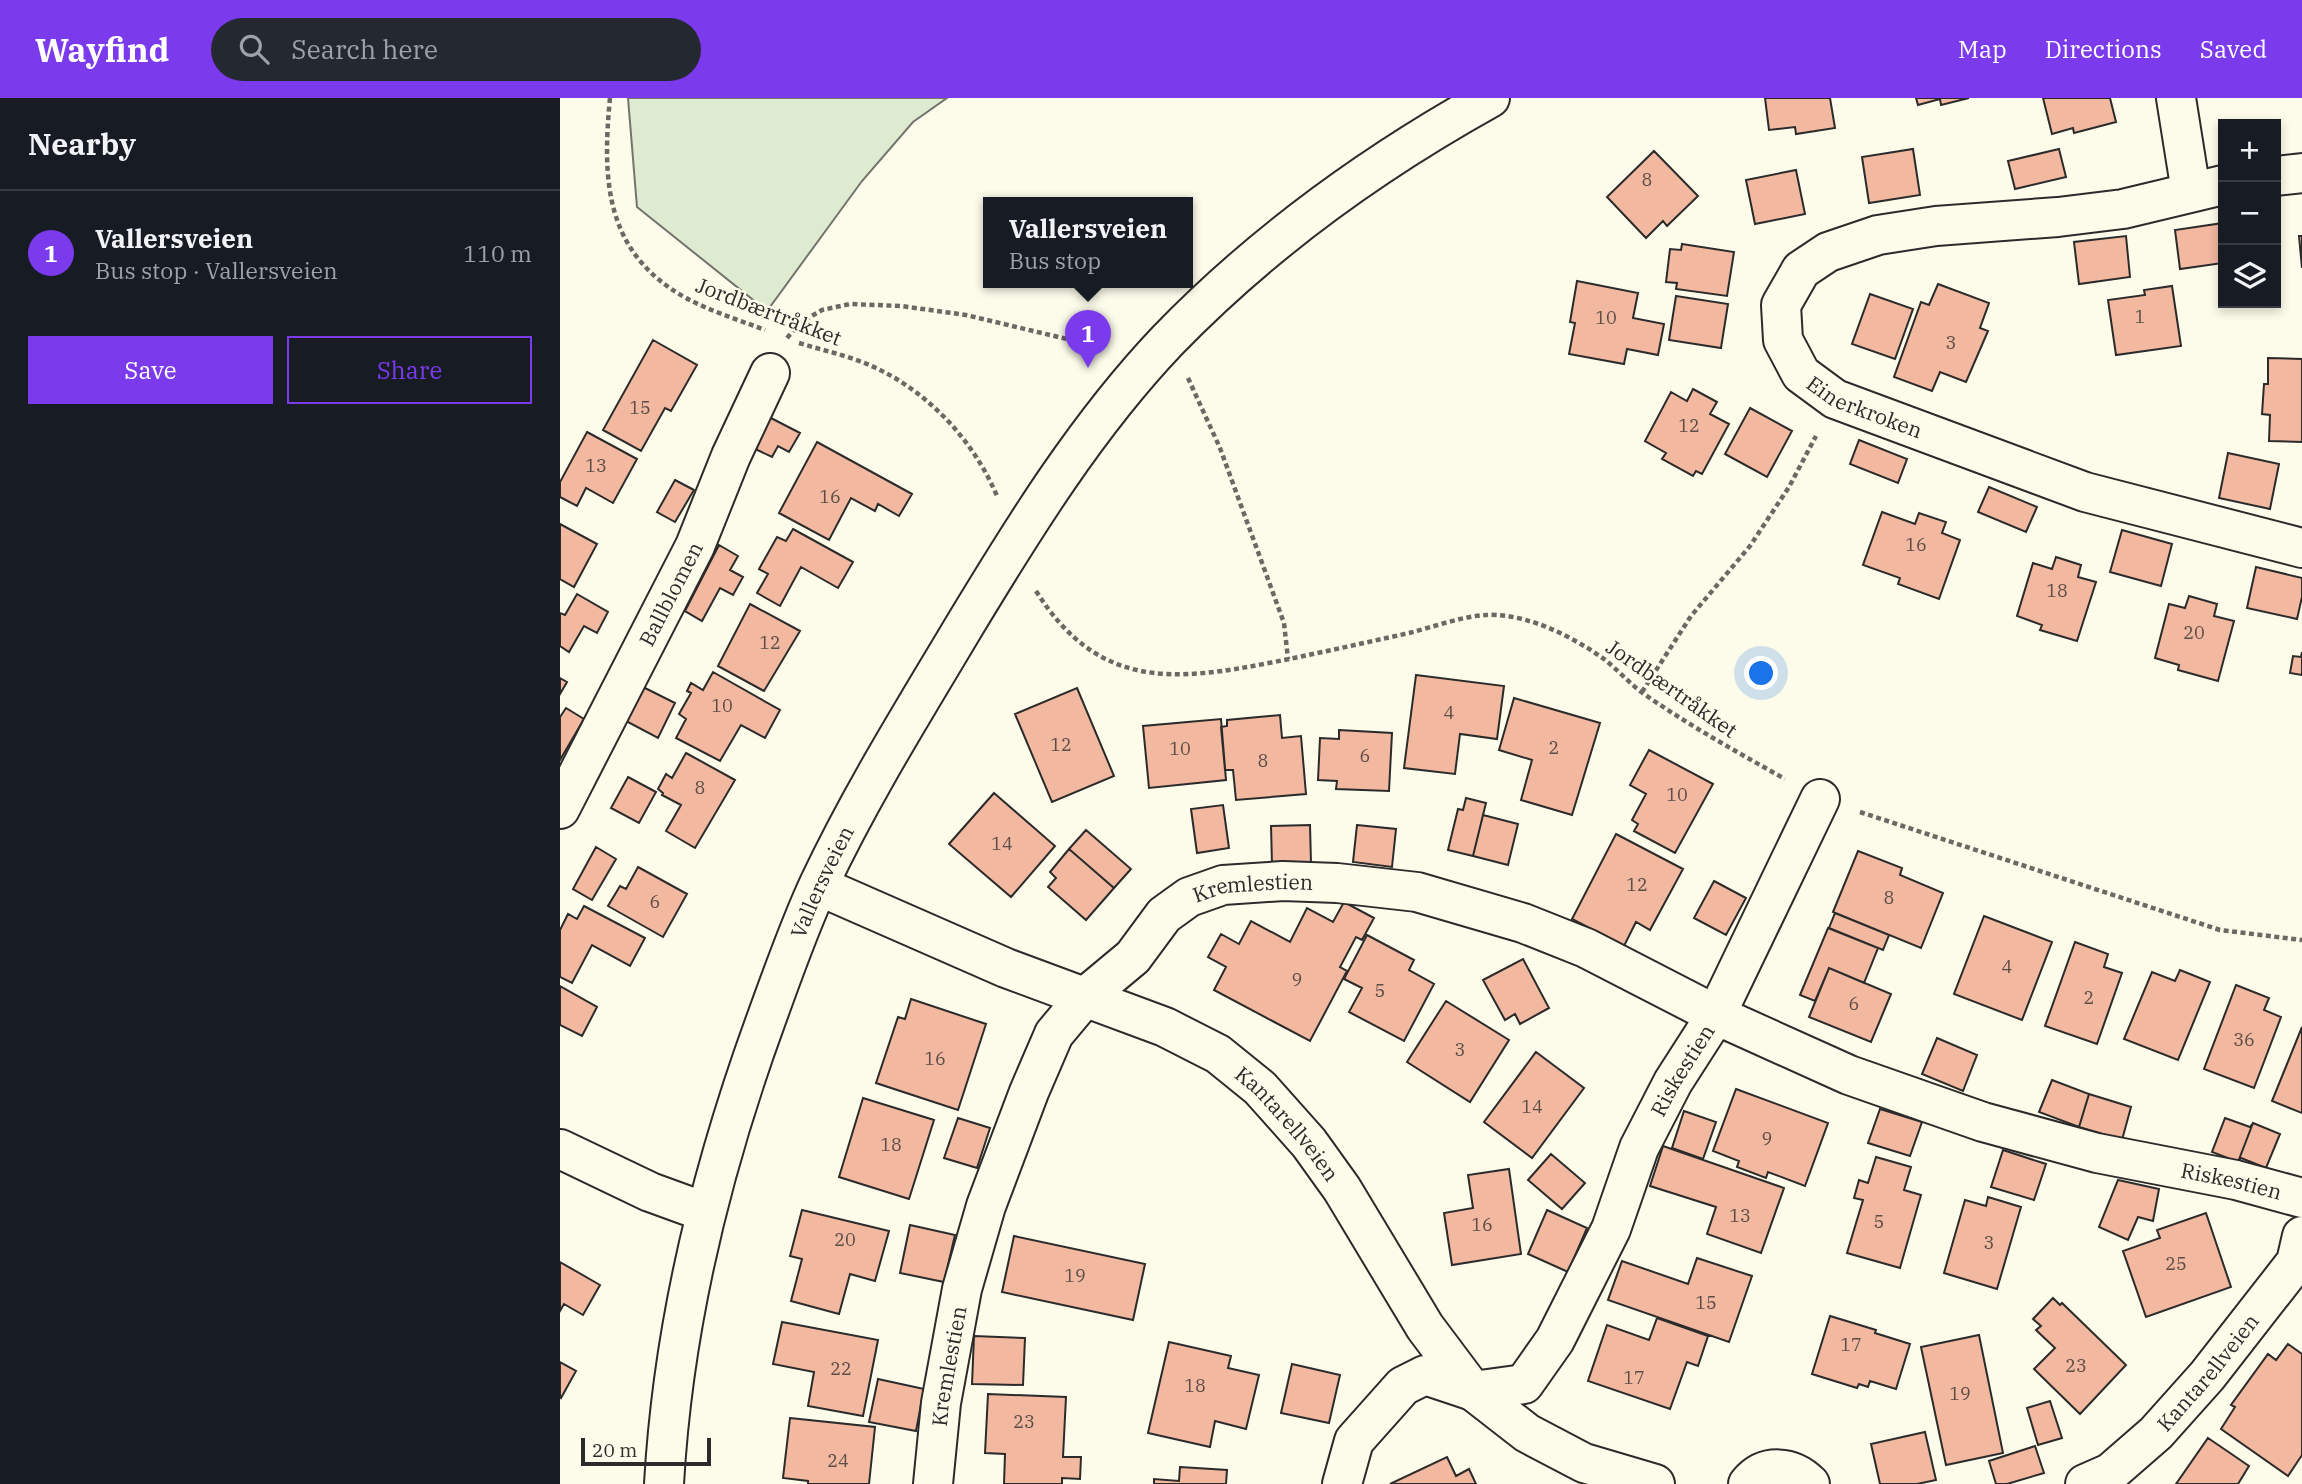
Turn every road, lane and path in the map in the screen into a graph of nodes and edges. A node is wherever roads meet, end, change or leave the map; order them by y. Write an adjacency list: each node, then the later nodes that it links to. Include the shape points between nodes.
1 (610, 98): 7 (path, Jordbærtråkket, via 608,190 629,248 687,299)
2 (1490, 98): 8 (street, Vallersveien, via 1354,184 1274,244)
3 (2176, 98): 6 (street, Einerkroken)
4 (2302, 173): 5 (street)
5 (2281, 175)
6 (2207, 189): 11 (street, Einerkroken, via 2123,209 1878,235 1828,252 1801,270 1782,305 1783,340 1801,374)
7 (787, 339): 9 (path, via 800,323 822,310 850,304 901,306 966,315 1070,340); 12 (path, Jordbærtråkket, via 866,364 923,398 949,421 974,454)
8 (1167, 342): 9 (street, Vallersveien); 15 (path, via 1195,390 1220,448 1283,623)
9 (1141, 370): 19 (street, Vallersveien, via 1069,461 982,597 892,746)
10 (770, 373): 18 (street, Ballblomen, via 695,545)
11 (1835, 399): 13 (street, Einerkroken, via 2085,492); 16 (path, via 1782,498 1750,546 1691,616)
12 (1001, 507)
13 (2302, 548)
14 (1036, 592): 15 (path, Jordbærtråkket, via 1051,616 1095,654 1149,674 1215,674)
15 (1288, 659): 16 (path, Jordbærtråkket, via 1486,615 1501,616 1552,629 1602,658)
16 (1642, 692): 17 (path, Jordbærtråkket, via 1703,733)
17 (1820, 799): 20 (path, Jordbærtråkket, via 2220,930); 22 (street)
18 (560, 809)
19 (819, 886): 21 (street, Kantarellveien, via 1006,968); 25 (street, Vallersveien, via 748,1069)
20 (2302, 940)
21 (1085, 997): 22 (street, Kremlestien, via 1133,957 1164,915 1189,897 1223,885 1283,881 1418,892 1523,923 1586,948); 27 (street, Kantarellveien, via 1165,1027 1218,1054 1260,1088 1316,1152 1424,1327); 29 (street, Kremlestien, via 1055,1034 986,1206 962,1289 941,1403)
22 (1716, 1015): 24 (street, Riskestien, via 1849,1075 1983,1122 2097,1153); 27 (street, Riskestien, via 1673,1082 1639,1148 1611,1229 1555,1340 1524,1384)
23 (560, 1149): 25 (street, via 650,1192)
24 (2302, 1198)
25 (705, 1212): 28 (street, Vallersveien, via 685,1315)
26 (2302, 1236): 34 (street, Kantarellveien, via 2296,1262 2207,1376 2156,1433 2110,1473)
27 (1474, 1391): 30 (street, Riskestien, via 1425,1375 1403,1386 1354,1441); 31 (street, Kantarellveien, via 1527,1433 1584,1463)
28 (663, 1484)
29 (933, 1484)
30 (1342, 1484)
31 (1655, 1484)
32 (1748, 1484): 33 (street, via 1777,1469 1790,1470)
33 (1810, 1484)
34 (2085, 1484)

